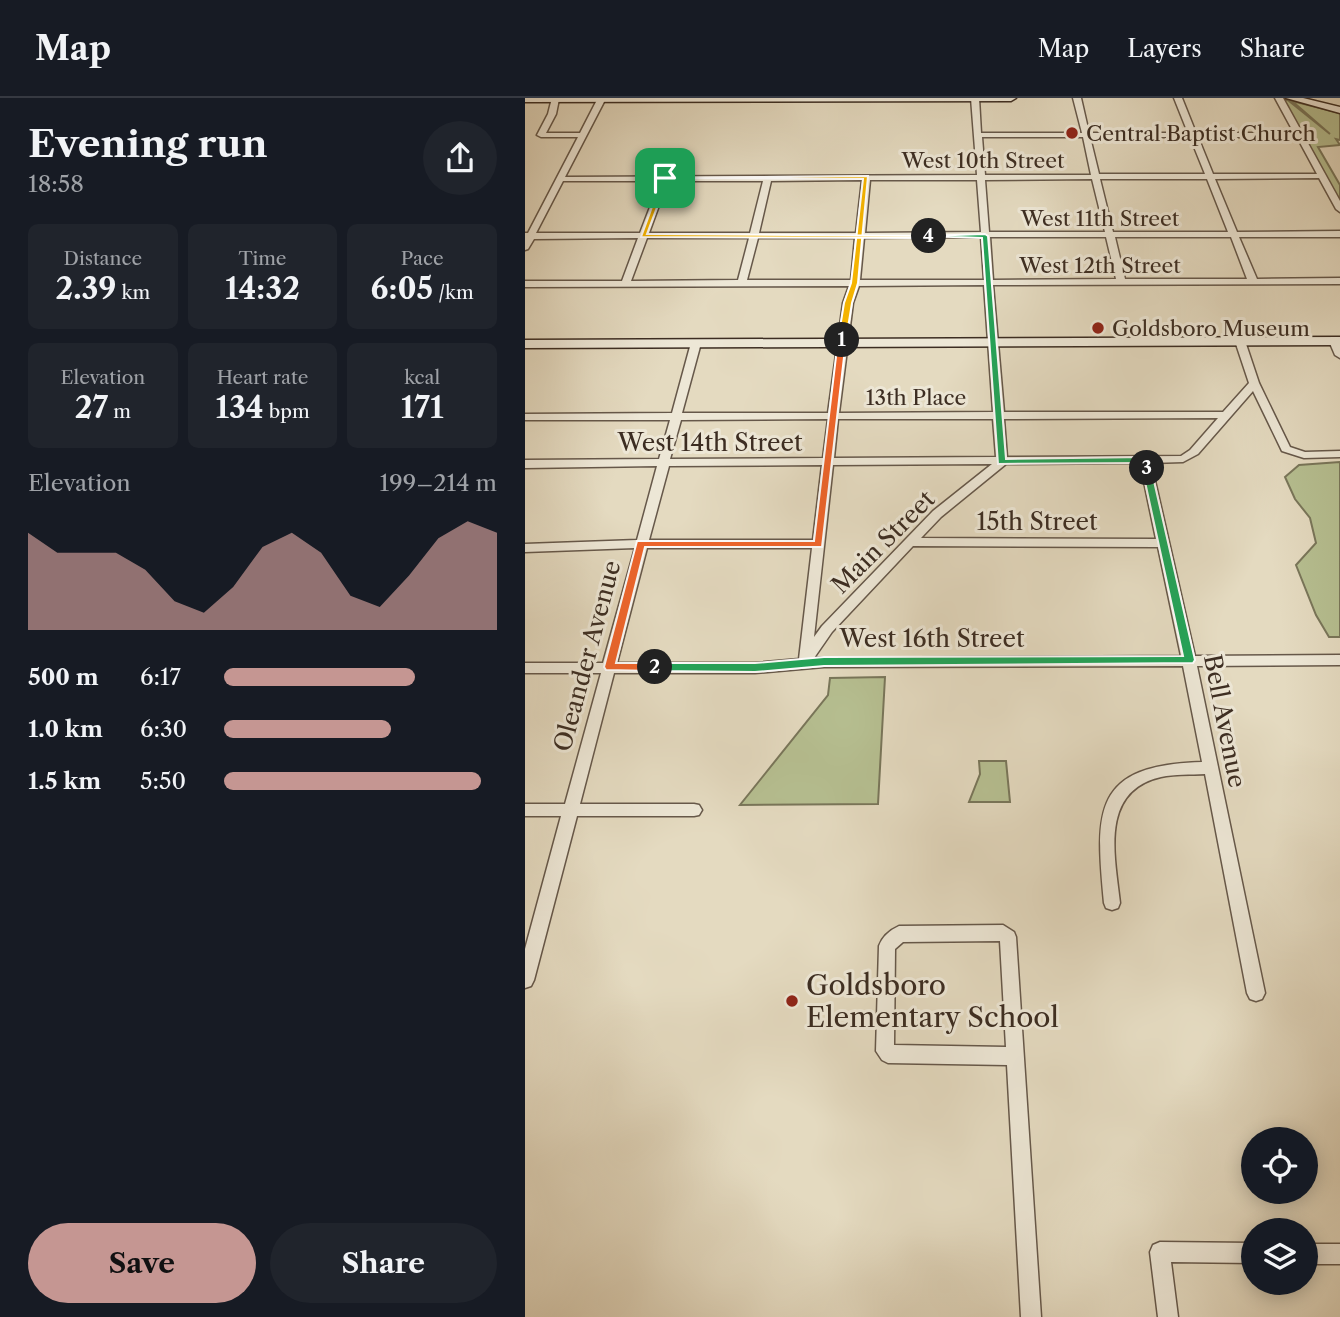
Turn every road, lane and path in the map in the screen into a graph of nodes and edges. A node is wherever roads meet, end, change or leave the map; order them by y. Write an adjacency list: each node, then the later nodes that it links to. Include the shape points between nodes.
1 (693, 98): 2 (street); 12 (street)
2 (784, 98): 3 (street)
3 (873, 98): 4 (street)
4 (975, 98): 5 (street); 15 (street)
5 (1011, 98)
6 (1077, 98): 16 (street)
7 (1178, 98): 17 (street)
8 (1279, 98): 18 (street)
9 (1291, 98): 13 (street)
10 (525, 99): 11 (street)
11 (555, 99): 12 (street); 14 (street, via 541,135)
12 (602, 99): 14 (street)
13 (1340, 110)
14 (583, 135): 24 (street)
15 (977, 135): 16 (street); 21 (street)
16 (1085, 135): 17 (street); 22 (street)
17 (1193, 135): 18 (street); 23 (street)
18 (1299, 135): 19 (street)
19 (1322, 176): 23 (street, West 10th Street); 27 (street)
20 (866, 177): 21 (street, West 10th Street); 26 (street, West 10th Street); 35 (street)
21 (981, 177): 22 (street, West 10th Street); 34 (street)
22 (1096, 177): 23 (street, West 10th Street); 29 (street)
23 (1209, 177): 30 (street)
24 (560, 178): 25 (street, West 10th Street); 31 (street)
25 (665, 178): 26 (street, West 10th Street); 32 (street)
26 (768, 178): 33 (street)
27 (1340, 209)
28 (1340, 234): 30 (street, West 11th Street)
29 (1110, 235): 30 (street, West 11th Street); 34 (street, West 11th Street); 39 (street)
30 (1233, 235): 37 (street)
31 (528, 236): 32 (street, West 11th Street); 36 (street)
32 (643, 236): 33 (street, West 11th Street); 43 (street)
33 (753, 236): 35 (street, West 11th Street); 44 (street)
34 (985, 236): 35 (street, West 11th Street); 41 (street)
35 (860, 237): 40 (street)
36 (525, 247)
37 (1253, 281): 38 (street, West 12th Street); 39 (street, West 12th Street)
38 (1340, 281)
39 (1121, 282): 41 (street, West 12th Street)
40 (855, 283): 41 (street, West 12th Street); 44 (street, West 12th Street); 49 (street)
41 (989, 283): 47 (street)
42 (525, 284): 43 (street, West 12th Street)
43 (625, 284): 44 (street, West 12th Street)
44 (742, 284)
45 (1240, 341): 46 (street); 47 (street); 52 (street)
46 (1337, 341): 51 (street)
47 (994, 342): 49 (street); 53 (street)
48 (695, 343): 49 (street); 50 (street); 56 (street, Oleander Avenue)
49 (842, 343): 57 (street)
50 (525, 344)
51 (1340, 355)
52 (1254, 383): 54 (street); 58 (street, via 1286,449 1304,455)
53 (1000, 415): 54 (street, 13th Place); 57 (street, 13th Place); 61 (street)
54 (1224, 415): 59 (street, West 14th Street, via 1189,458)
55 (525, 416): 56 (street, 13th Place)
56 (675, 416): 57 (street, 13th Place); 62 (street, Oleander Avenue)
57 (834, 416): 60 (street)
58 (1340, 454)
59 (1145, 460): 61 (street, West 14th Street); 65 (street, Bell Avenue)
60 (828, 462): 61 (street, West 14th Street); 62 (street, West 14th Street); 67 (street)
61 (1002, 462): 64 (street, Main Street)
62 (663, 463): 63 (street, West 14th Street); 66 (street, Oleander Avenue)
63 (525, 464)
64 (910, 542): 65 (street, 15th Street); 71 (street, Main Street, via 827,629)
65 (1163, 543): 69 (street, Bell Avenue)
66 (641, 544): 67 (street); 68 (street); 73 (street, Oleander Avenue)
67 (818, 544): 71 (street)
68 (525, 548)
69 (1189, 660): 70 (street, West 16th Street); 71 (street, West 16th Street); 74 (street, Bell Avenue)
70 (1340, 660)
71 (804, 662): 73 (street, West 16th Street, via 755,668)
72 (525, 667): 73 (street, West 16th Street)
73 (610, 667): 76 (street, Oleander Avenue)
74 (1211, 768): 78 (street, via 1159,771 1129,783 1117,794 1106,831); 80 (street, Bell Avenue)
75 (525, 810): 76 (street)
76 (569, 810): 77 (street); 79 (street, Oleander Avenue)
77 (694, 810)
78 (1112, 903)
79 (525, 980)
80 (1256, 992)
81 (1016, 1056): 81 (street, via 1007,934 899,934 887,946 884,1045 888,1054); 85 (street)
82 (1241, 1253): 86 (street, via 1160,1252)
83 (1318, 1254): 84 (street)
84 (1340, 1254)
85 (1031, 1317)
86 (1168, 1317)

